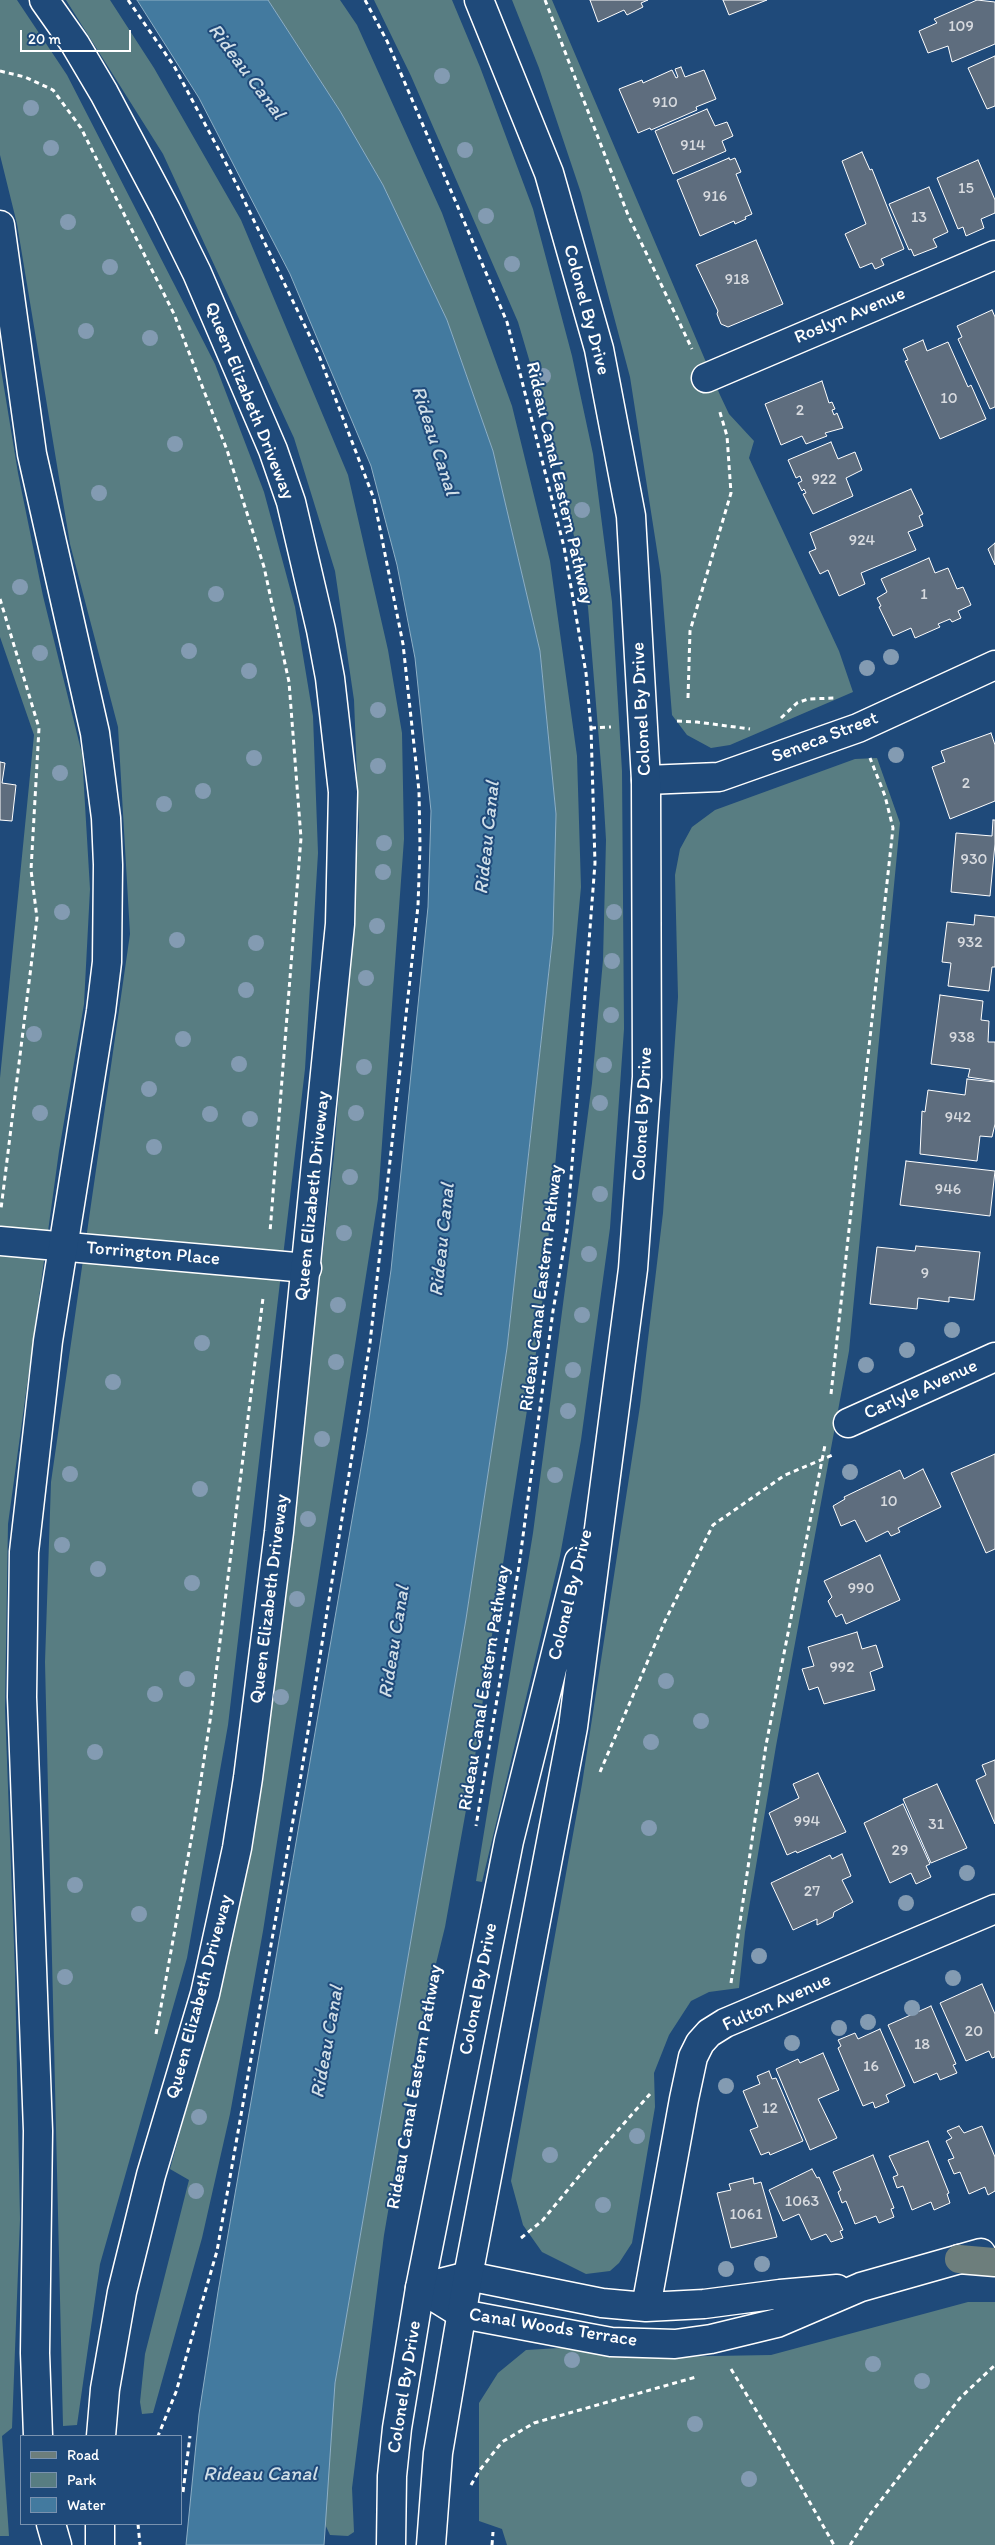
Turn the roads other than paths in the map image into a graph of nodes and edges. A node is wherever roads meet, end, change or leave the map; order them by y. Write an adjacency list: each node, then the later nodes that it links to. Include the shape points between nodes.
1 (44, 0): 10 (main road, Queen Elizabeth Driveway, via 75,44 197,272 273,450 291,502 321,630 343,792 342,854 340,924)
2 (479, 0): 7 (main road, Colonel By Drive, via 549,173 599,349 631,516)
3 (0, 225): 9 (main road, via 32,454 95,733 106,818 107,962 102,1011)
4 (995, 254): 5 (main road, Roslyn Avenue)
5 (706, 378)
6 (995, 665): 7 (main road, Seneca Street, via 858,728 719,777)
7 (646, 780): 13 (main road, Colonel By Drive, via 647,1077 633,1269)
8 (0, 1241): 9 (main road, Torrington Place)
9 (63, 1246): 10 (main road, Torrington Place); 23 (main road, via 30,1484 22,1624 38,2131 35,2354)
10 (307, 1268): 24 (main road, Queen Elizabeth Driveway, via 279,1532 237,1848 205,1994 151,2176 122,2292 105,2389)
11 (995, 1356): 12 (main road, Carlyle Avenue)
12 (848, 1423)
13 (610, 1440): 18 (main road, Colonel By Drive, via 573,1727); 20 (main road, Colonel By Drive, via 509,1841)
14 (995, 1909): 21 (main road, Fulton Avenue, via 725,2023 700,2043 693,2057 687,2086)
15 (995, 2250): 16 (main road, Canal Woods Terrace)
16 (959, 2259): 17 (main road); 19 (main road, Canal Woods Terrace)
17 (995, 2262)
18 (468, 2276): 20 (main road, Canal Woods Terrace); 21 (main road, Canal Woods Terrace, via 602,2303); 22 (main road, Colonel By Drive)
19 (861, 2287): 21 (main road, Canal Woods Terrace); 22 (main road, Canal Woods Terrace, via 776,2323 712,2339 675,2344 611,2342)
20 (420, 2288): 22 (main road, Canal Woods Terrace); 29 (main road, Colonel By Drive, via 397,2428)
21 (646, 2307)
22 (462, 2314): 30 (main road, Colonel By Drive, via 438,2453)
23 (38, 2435)
24 (101, 2435)
25 (51, 2525): 27 (main road)
26 (100, 2525): 28 (main road)
27 (57, 2545)
28 (100, 2545)
29 (390, 2545)
30 (431, 2545)

